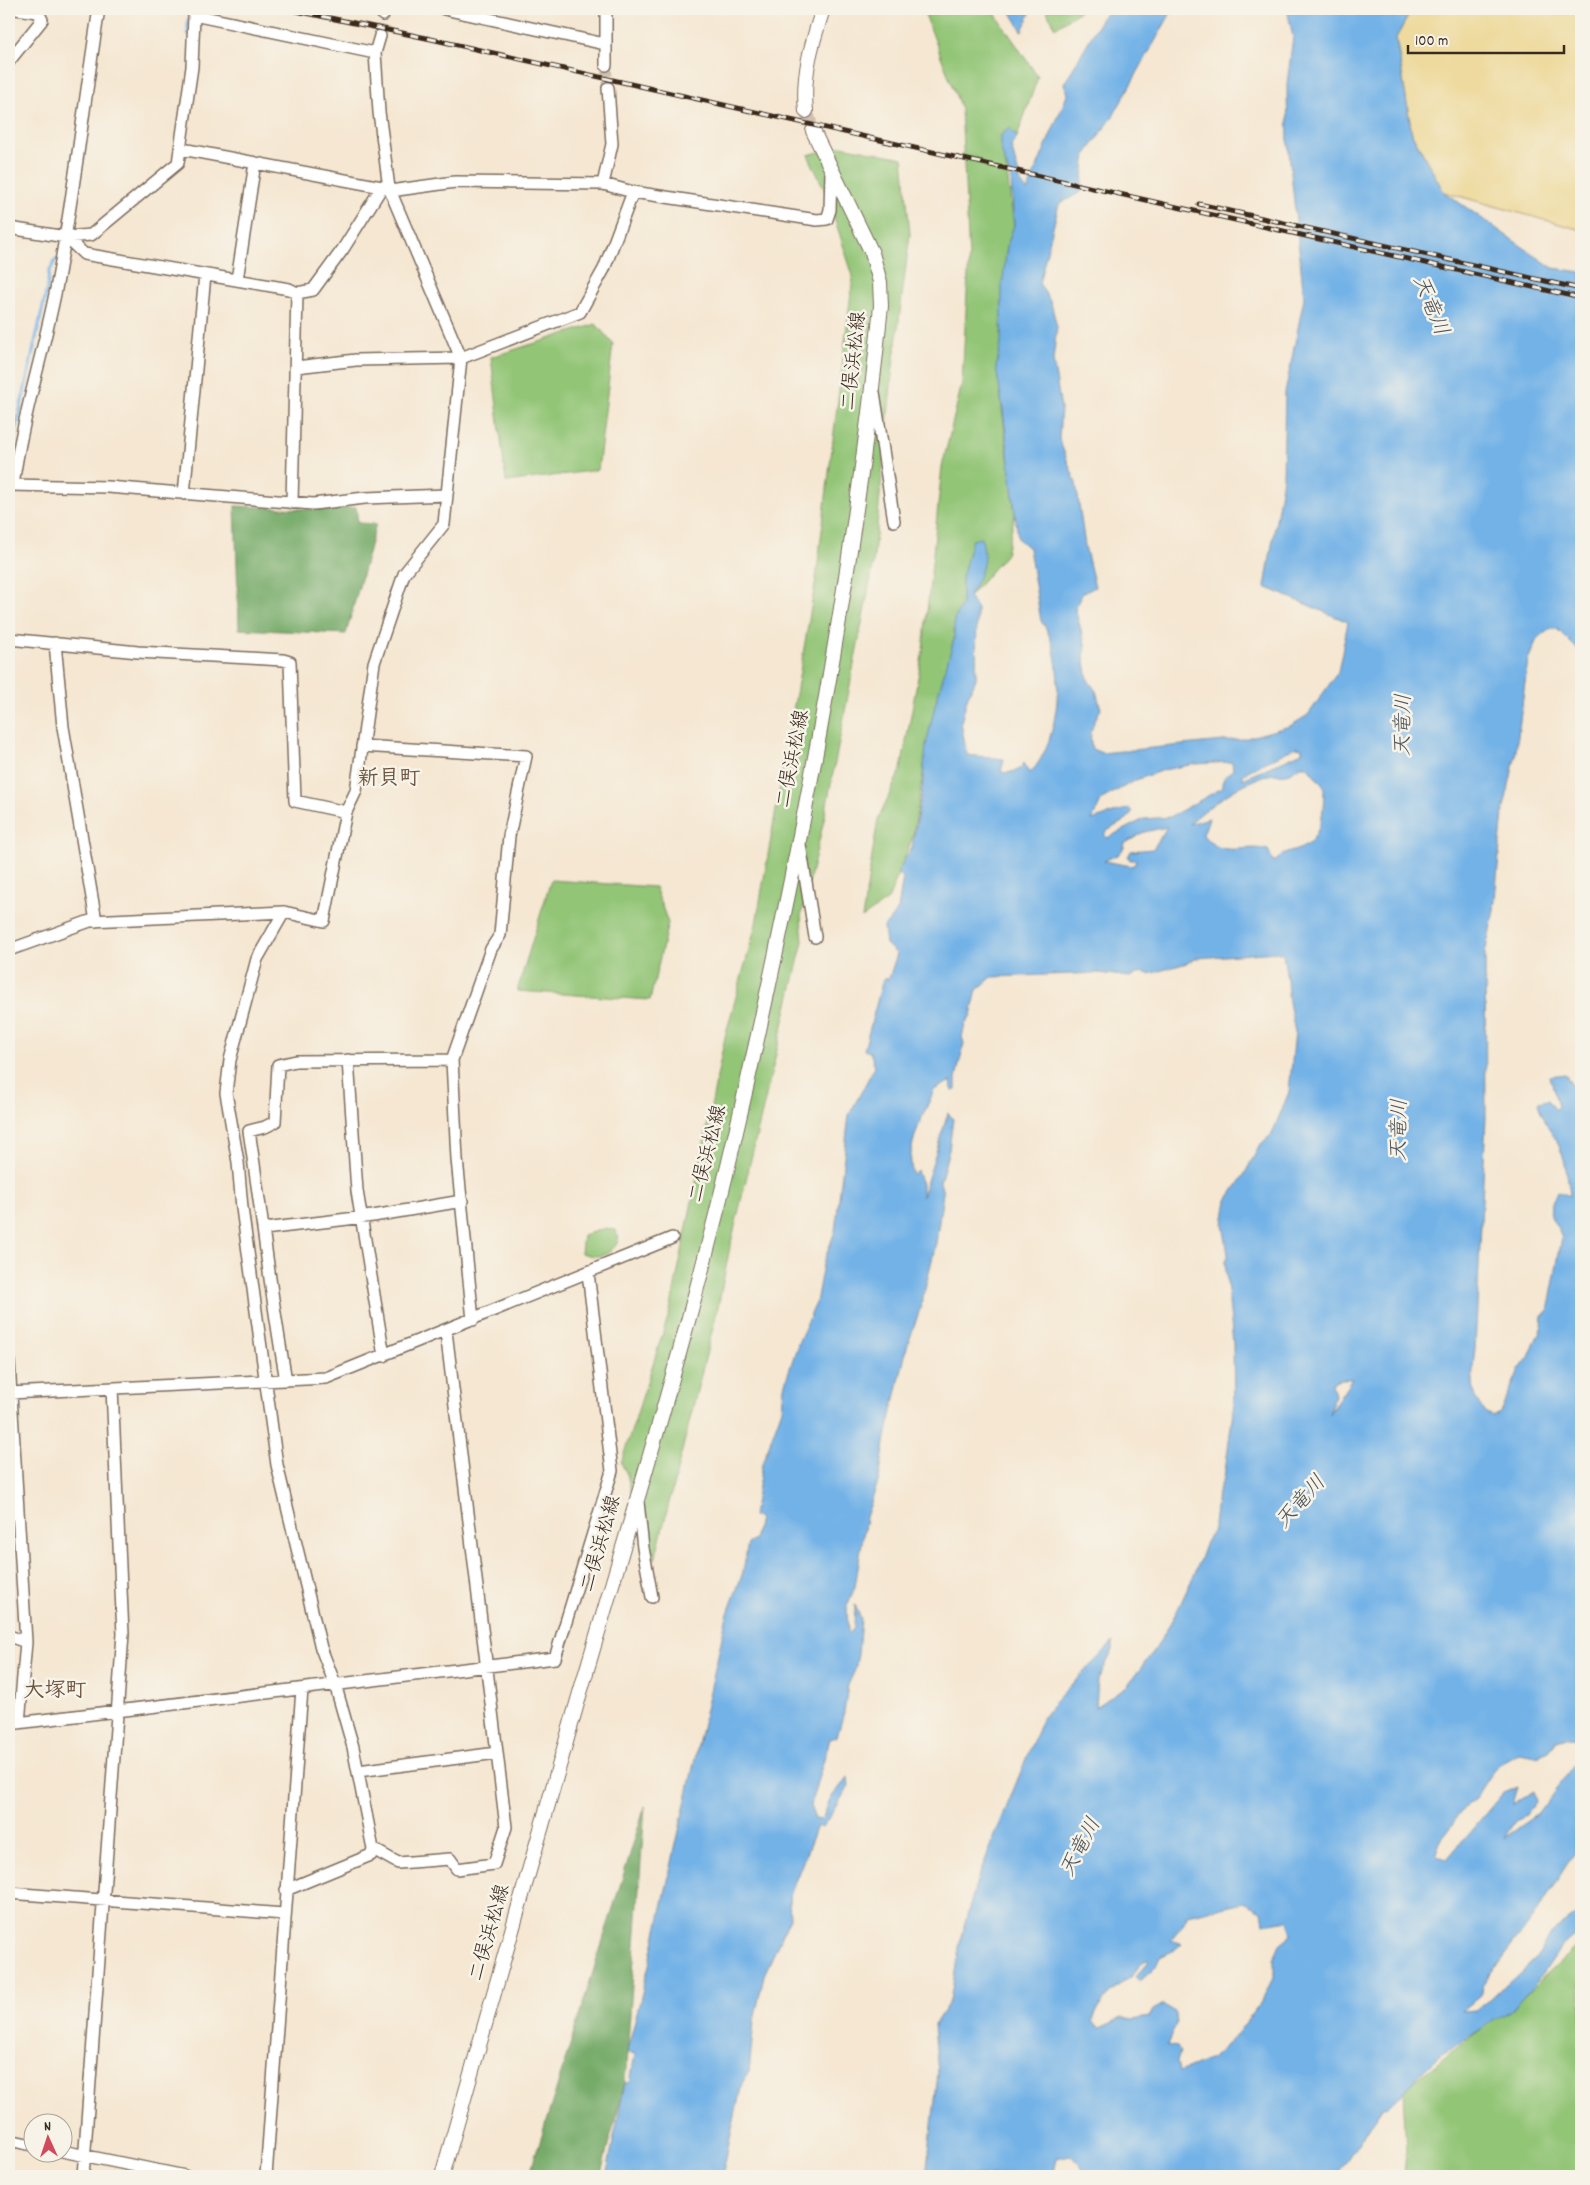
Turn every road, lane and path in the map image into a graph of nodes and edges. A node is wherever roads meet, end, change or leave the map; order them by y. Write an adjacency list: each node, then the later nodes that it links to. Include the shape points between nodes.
1 (16, 9): 10 (street, via 38,12 42,20)
2 (99, 9): 22 (street)
3 (444, 9): 8 (street)
4 (606, 9): 8 (street)
5 (823, 9): 13 (main road, via 808,56 804,91)
6 (193, 12): 9 (street); 15 (street, via 192,67)
7 (380, 36): 9 (street)
8 (605, 44): 11 (street)
9 (375, 53): 19 (street)
10 (9, 61)
11 (606, 65)
12 (608, 88): 18 (street, via 612,144)
13 (806, 111)
14 (813, 131): 17 (main road, 二俣浜松線)
15 (182, 149): 16 (street); 22 (street, via 178,164 91,235)
16 (255, 164): 19 (street); 24 (street)
17 (831, 174): 20 (street, via 830,210 827,219 817,220); 28 (main road, 二俣浜松線, via 872,253 880,282 882,306)
18 (603, 184): 19 (street, via 455,182); 20 (street)
19 (387, 189): 25 (street, via 313,290); 26 (street)
20 (633, 192): 26 (street, via 604,269 580,312)
21 (9, 228): 22 (street)
22 (66, 237): 23 (street, via 84,254); 29 (street)
23 (206, 275): 24 (street); 30 (street)
24 (237, 280): 25 (street, via 289,288)
25 (298, 293): 27 (street)
26 (461, 358): 27 (street, via 356,360); 31 (street)
27 (296, 367): 32 (street)
28 (873, 386): 33 (street); 38 (main road, 二俣浜松線, via 855,526 823,720)
29 (11, 485): 30 (street, via 108,487)
30 (184, 494): 32 (street)
31 (447, 495): 32 (street); 36 (street, via 444,524 404,574 374,663)
32 (292, 503)
33 (894, 521)
34 (9, 638): 35 (street)
35 (54, 643): 37 (street, via 290,662 295,801); 40 (street, via 63,727)
36 (362, 746): 37 (street, via 356,791); 44 (street, via 526,756 509,836 500,935 491,949)
37 (346, 812): 39 (street, via 324,922)
38 (799, 837): 41 (street); 58 (main road, 二俣浜松線, via 728,1166)
39 (284, 912): 40 (street); 55 (street, via 257,959 230,1060 226,1093 238,1162 262,1362)
40 (96, 921): 42 (street)
41 (815, 937)
42 (9, 950)
43 (348, 1060): 44 (street); 46 (street); 47 (street, via 278,1065 275,1122 249,1131)
44 (452, 1060): 45 (street)
45 (462, 1201): 46 (street); 50 (street)
46 (360, 1217): 47 (street); 52 (street)
47 (264, 1229): 54 (street)
48 (672, 1238): 49 (street)
49 (588, 1273): 50 (street); 62 (street, via 612,1471 555,1658)
50 (473, 1320): 51 (street)
51 (446, 1331): 52 (street); 62 (street)
52 (384, 1356): 54 (street, via 326,1378)
53 (9, 1362): 57 (street)
54 (286, 1380): 55 (street)
55 (268, 1382): 56 (street); 63 (street, via 277,1465 321,1648)
56 (112, 1388): 57 (street); 65 (street, via 123,1634)
57 (9, 1393): 61 (street)
58 (638, 1494): 59 (street); 81 (main road, 二俣浜松線)
59 (652, 1597)
60 (9, 1636): 61 (street)
61 (26, 1642): 66 (street)
62 (487, 1666): 63 (street); 67 (street)
63 (335, 1684): 64 (street); 68 (street)
64 (302, 1689): 65 (street); 70 (street)
65 (118, 1712): 66 (street); 72 (street)
66 (14, 1724)
67 (497, 1753): 68 (street); 69 (street, via 506,1827 494,1864 457,1869 450,1859 398,1863)
68 (358, 1771): 69 (street)
69 (373, 1849): 70 (street, via 372,1856)
70 (286, 1890): 73 (street)
71 (9, 1893): 72 (street)
72 (102, 1900): 73 (street); 77 (street)
73 (284, 1914): 80 (street)
74 (9, 2140): 75 (street)
75 (22, 2143)
76 (72, 2154): 77 (street)
77 (84, 2156): 78 (street); 79 (street)
78 (82, 2176)
79 (186, 2176)
80 (266, 2176)
81 (442, 2176)

